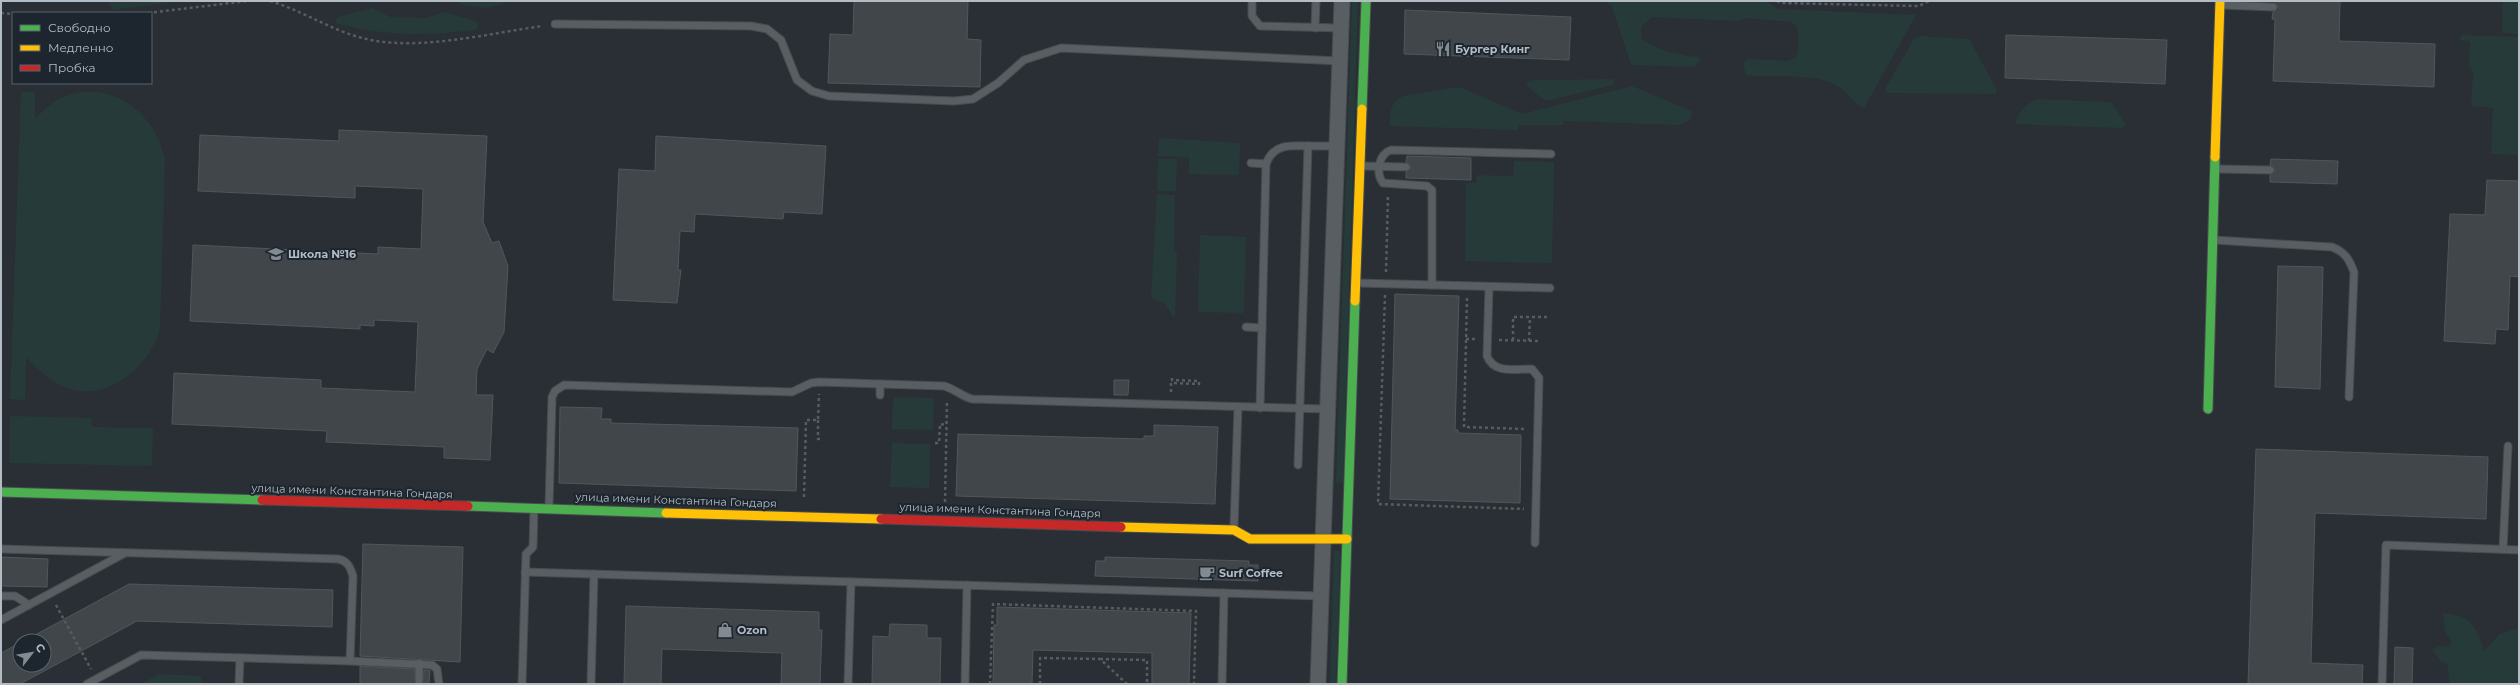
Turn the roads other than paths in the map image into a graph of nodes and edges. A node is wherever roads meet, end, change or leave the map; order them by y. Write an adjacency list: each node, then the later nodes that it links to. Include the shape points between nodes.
1 (1252, 1): 8 (lane, via 1252,16 1260,26)
2 (1316, 1): 8 (lane)
3 (1342, 1): 9 (street)
4 (1366, 1): 16 (street)
5 (2220, 3): 6 (lane); 19 (street)
6 (2273, 7)
7 (555, 24): 10 (lane, via 751,26 767,29 780,40 797,80 812,91 829,96 954,101 973,99 998,83 1024,60 1061,48)
8 (1315, 28): 9 (lane)
9 (1341, 28): 10 (street)
10 (1340, 61): 12 (street)
11 (1308, 146): 12 (lane); 15 (lane, via 1286,145 1269,155); 33 (lane)
12 (1337, 146): 34 (street)
13 (1551, 154): 17 (lane, via 1391,150 1380,157)
14 (1251, 163): 15 (lane)
15 (1266, 164): 27 (lane)
16 (1361, 166): 17 (lane); 22 (street)
17 (1380, 166): 18 (lane); 23 (lane, via 1380,179 1388,185 1427,186 1432,190)
18 (1406, 167)
19 (2215, 169): 20 (lane); 21 (street)
20 (2270, 170)
21 (2213, 240): 30 (lane, via 2332,247 2343,252 2354,272); 35 (street)
22 (1356, 283): 23 (lane); 43 (street)
23 (1432, 286): 24 (lane)
24 (1488, 287): 25 (lane); 44 (lane, via 1487,356 1492,365 1497,368 1532,369 1539,378)
25 (1550, 288)
26 (1246, 327): 27 (lane)
27 (1262, 328): 32 (lane)
28 (880, 384): 29 (lane); 31 (lane, via 948,387 972,399); 40 (lane, via 819,382 792,392 559,387 552,397)
29 (880, 395)
30 (2349, 397)
31 (1238, 407): 32 (lane); 41 (lane)
32 (1260, 408): 33 (lane)
33 (1300, 408): 34 (lane); 37 (lane)
34 (1327, 409): 42 (street)
35 (2208, 409)
36 (2508, 446): 46 (lane)
37 (1298, 465)
38 (1, 492): 39 (street, улица имени Константина Гондаря)
39 (534, 508): 40 (street, улица имени Константина Гондаря); 49 (lane, via 533,547 526,554)
40 (549, 508): 41 (street, улица имени Константина Гондаря)
41 (1234, 530): 42 (street, улица имени Константина Гондаря, via 1250,539)
42 (1323, 538): 43 (street, улица имени Константина Гондаря); 55 (street)
43 (1347, 539): 71 (street)
44 (1535, 543)
45 (1, 549): 48 (lane)
46 (2503, 549): 47 (lane); 72 (lane, via 2386,545)
47 (2519, 550)
48 (126, 553): 56 (lane); 59 (lane, via 344,560 350,566 353,576)
49 (525, 572): 50 (lane); 65 (lane)
50 (594, 574): 51 (lane); 66 (lane)
51 (851, 582): 52 (lane); 67 (lane)
52 (967, 585): 53 (lane); 68 (lane)
53 (1224, 593): 55 (lane); 69 (lane)
54 (1, 596): 56 (lane, via 14,596)
55 (1321, 596): 70 (street)
56 (30, 605): 57 (lane)
57 (1, 620)
58 (240, 658): 59 (lane); 62 (lane, via 141,655); 63 (lane)
59 (350, 661): 60 (lane)
60 (419, 663): 61 (lane); 64 (lane, via 432,665 437,669)
61 (419, 680)
62 (87, 684)
63 (239, 684)
64 (438, 684)
65 (522, 684)
66 (591, 684)
67 (848, 684)
68 (965, 684)
69 (1222, 684)
70 (1318, 684)
71 (1342, 684)
72 (2382, 684)

